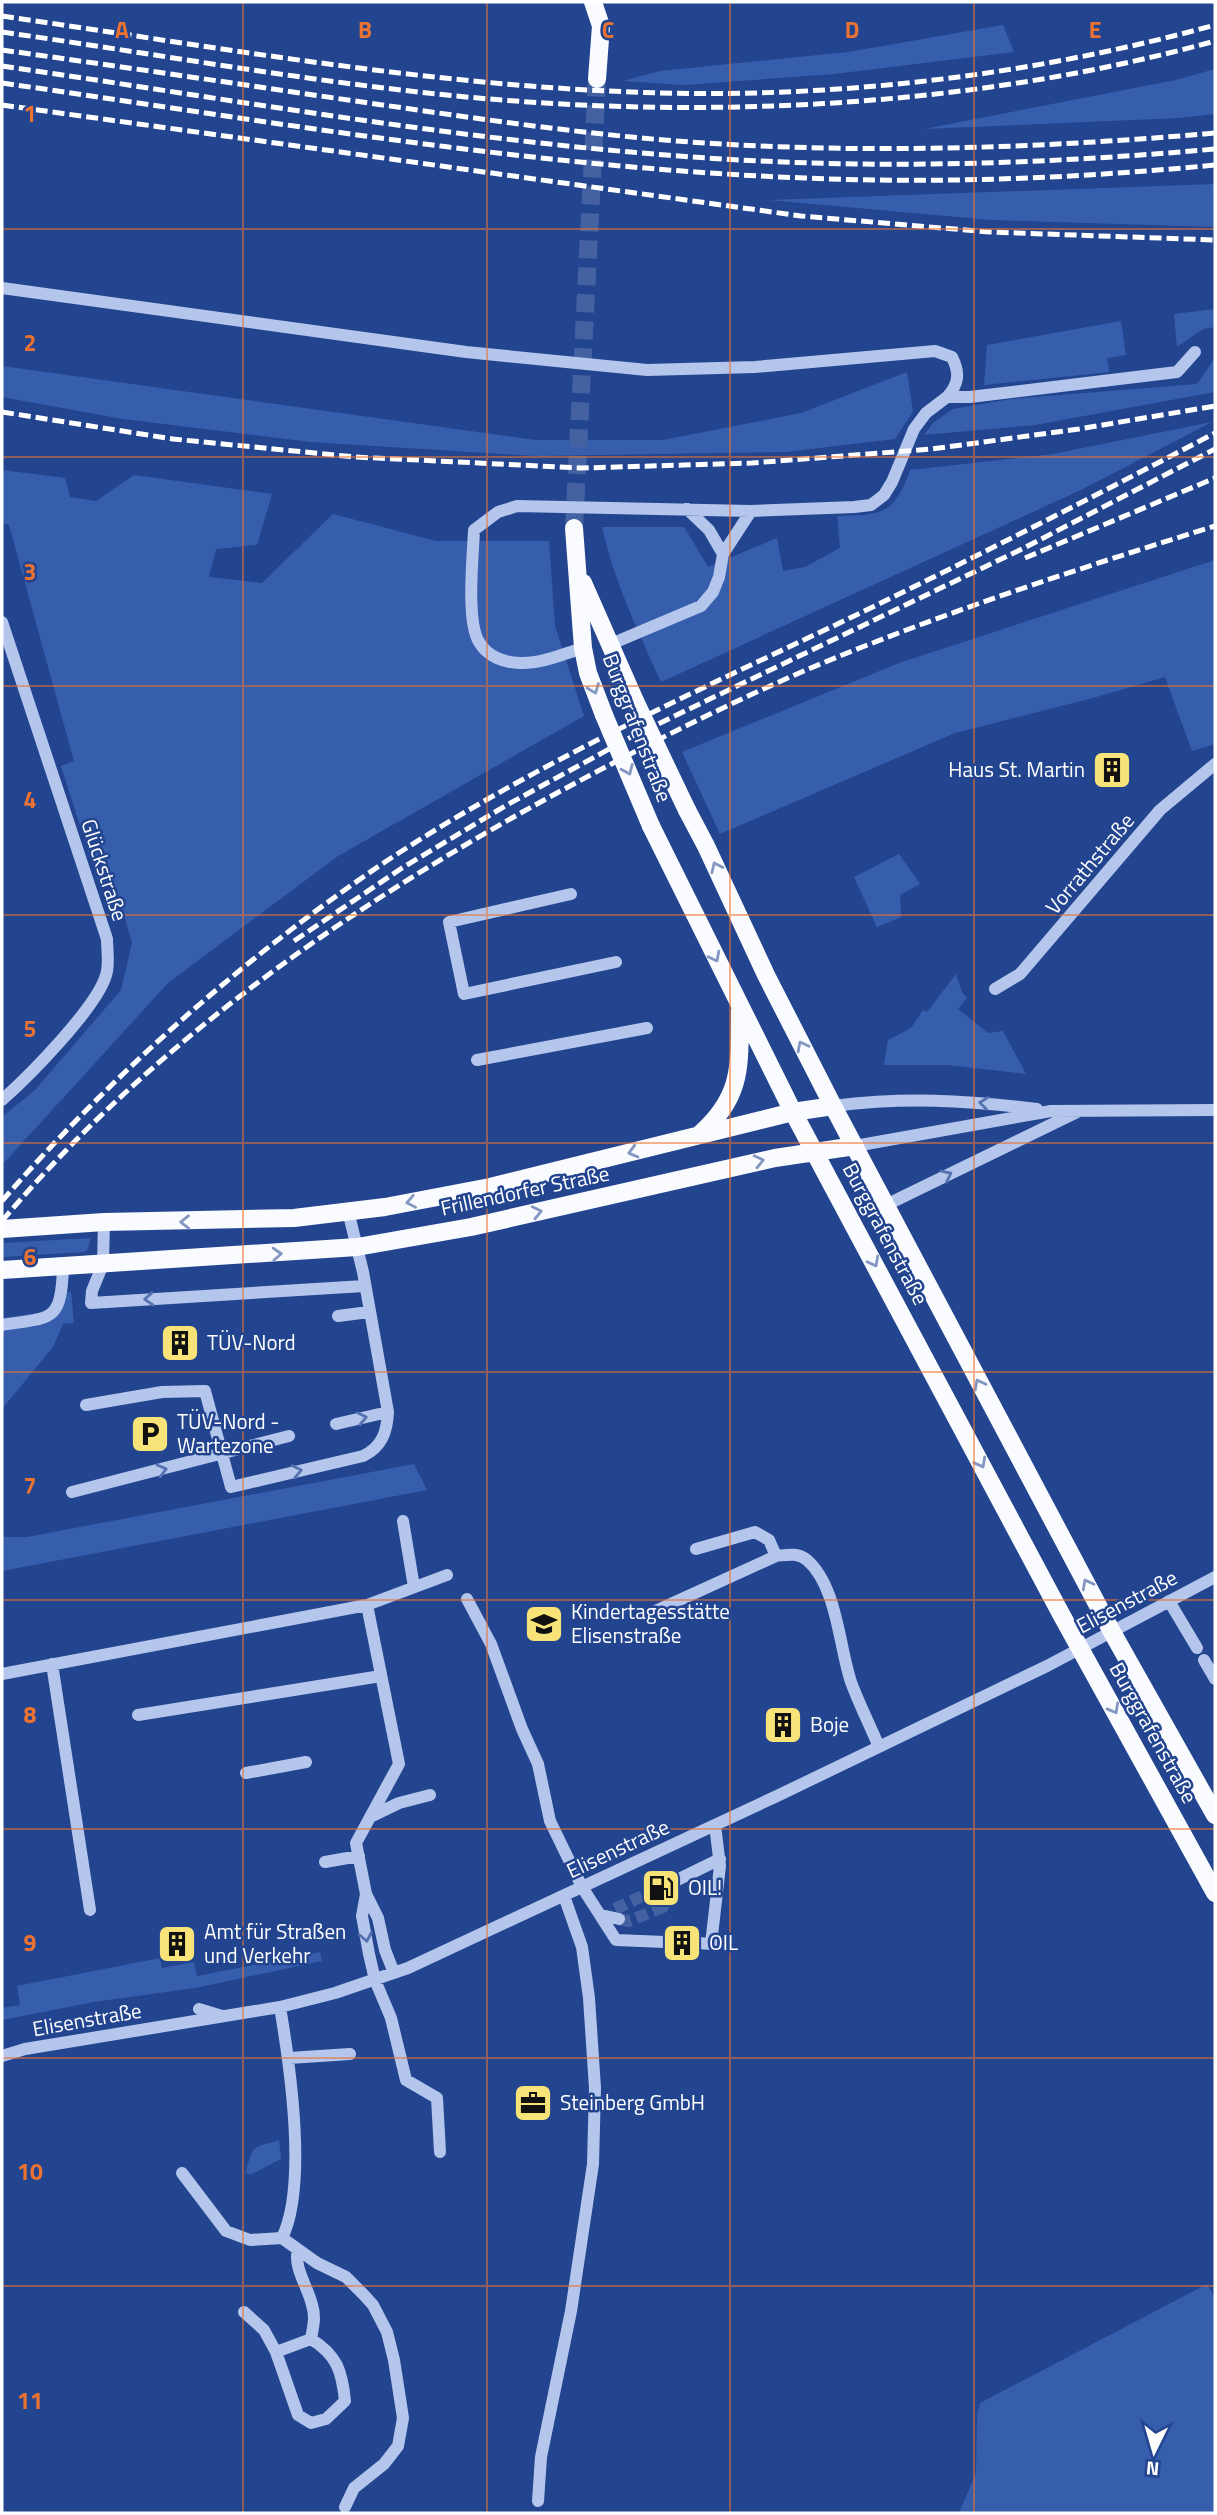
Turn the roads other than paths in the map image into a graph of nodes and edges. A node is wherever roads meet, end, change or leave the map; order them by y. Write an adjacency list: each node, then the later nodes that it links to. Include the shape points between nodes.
1 (596, 3): 2 (main road, via 601,26)
2 (597, 79)
3 (2, 288): 5 (street, via 466,352 647,370 755,367 935,351 952,357 958,369 956,387)
4 (1195, 352): 5 (street, via 1177,372)
5 (947, 397): 7 (street, via 914,429 892,482 871,505)
6 (687, 509): 7 (street); 9 (street, via 709,530); 13 (street, via 517,506 498,512 474,530 472,619 478,642 495,658 518,664)
7 (751, 511): 9 (street)
8 (574, 528): 10 (main road, Burggrafenstraße)
9 (723, 554): 12 (street, via 719,578 701,606)
10 (579, 573): 12 (main road, Burggrafenstraße); 13 (main road, Burggrafenstraße)
11 (2, 622): 21 (street, Glückstraße, via 107,939 107,972 96,999)
12 (611, 644): 22 (main road, Burggrafenstraße, one-way to 12, bridge, via 765,975)
13 (583, 648): 18 (main road, Burggrafenstraße, one-way to 18, bridge, via 604,715 651,826)
14 (1215, 764): 17 (street, Vorrathstraße, via 1160,810 1020,974)
15 (571, 894): 16 (street, via 449,922 464,994)
16 (616, 962)
17 (995, 989)
18 (740, 1007): 26 (main road, Burggrafenstraße); 27 (main road, via 734,1088 725,1107)
19 (646, 1028): 20 (street)
20 (477, 1060)
21 (2, 1100)
22 (833, 1107): 25 (street, Frillendorfer Straße, one-way to 22, via 934,1100 883,1100); 26 (main road, Frillendorfer Straße); 28 (main road, Burggrafenstraße)
23 (1081, 1110): 24 (street, Frillendorfer Straße); 25 (street, Frillendorfer Straße); 30 (street, Frillendorfer Straße, one-way to 23)
24 (1215, 1110)
25 (1051, 1111): 28 (street, Frillendorfer Straße)
26 (793, 1112): 27 (main road, Frillendorfer Straße); 29 (main road, Burggrafenstraße)
27 (699, 1134): 31 (main road, Frillendorfer Straße, one-way to 31, via 489,1187)
28 (855, 1146): 29 (main road, Frillendorfer Straße); 30 (main road, Burggrafenstraße)
29 (814, 1152): 34 (main road, Frillendorfer Straße, one-way to 29); 60 (main road, Burggrafenstraße, one-way to 60)
30 (886, 1205): 58 (main road, Burggrafenstraße, one-way to 30)
31 (348, 1211): 32 (main road, Frillendorfer Straße, one-way to 32, via 239,1221); 34 (street)
32 (104, 1222): 33 (main road, Frillendorfer Straße); 35 (street)
33 (2, 1229)
34 (357, 1248): 35 (main road, Frillendorfer Straße, one-way to 34); 38 (street)
35 (103, 1264): 36 (main road, Frillendorfer Straße); 38 (street, one-way to 35, via 91,1303)
36 (62, 1267): 37 (main road, Frillendorfer Straße); 41 (street, via 61,1300 55,1309 46,1317)
37 (2, 1270)
38 (364, 1286): 39 (street)
39 (369, 1312): 40 (street); 43 (street)
40 (338, 1317)
41 (2, 1325)
42 (86, 1405): 46 (street, via 118,1406 205,1391)
43 (388, 1412): 44 (street, one-way to 43); 46 (street, one-way to 43, via 231,1486 363,1456 375,1450 382,1439)
44 (336, 1424)
45 (289, 1437): 46 (street)
46 (222, 1454): 47 (street, one-way to 46, via 186,1459)
47 (72, 1492)
48 (403, 1521): 53 (street)
49 (696, 1549): 50 (street, via 755,1532 769,1540)
50 (776, 1556): 57 (street); 67 (street, via 796,1554 819,1576 831,1601 851,1681)
51 (447, 1575): 53 (street)
52 (1215, 1577): 55 (street, Elisenstraße)
53 (414, 1587): 56 (street)
54 (467, 1599): 78 (street, via 491,1644 538,1764 550,1821)
55 (1169, 1601): 58 (street, Elisenstraße); 59 (street)
56 (367, 1605): 62 (street); 64 (street)
57 (651, 1613)
58 (1112, 1632): 60 (street, Elisenstraße); 71 (main road, Burggrafenstraße)
59 (1197, 1648)
60 (1080, 1649): 67 (street, Elisenstraße); 79 (main road, Burggrafenstraße, one-way to 79)
61 (1204, 1660): 65 (street)
62 (52, 1664): 63 (street); 82 (street)
63 (2, 1674)
64 (381, 1676): 66 (street); 72 (street, via 399,1764)
65 (1215, 1678)
66 (138, 1715)
67 (879, 1746): 73 (street, Elisenstraße)
68 (306, 1762): 69 (street)
69 (246, 1773)
70 (430, 1795): 72 (street)
71 (1215, 1815)
72 (370, 1817): 74 (street, via 356,1843)
73 (715, 1825): 75 (street); 78 (street, Elisenstraße)
74 (359, 1856): 76 (street); 80 (street)
75 (720, 1859): 77 (street); 86 (street, via 711,1944)
76 (325, 1862)
77 (673, 1882)
78 (582, 1887): 81 (street, Elisenstraße); 84 (street)
79 (1215, 1893)
80 (366, 1894): 87 (street); 88 (street, one-way to 88, via 362,1921)
81 (564, 1896): 87 (street, Elisenstraße); 102 (street, via 582,1947 589,1998 595,2088 593,2164 571,2311 541,2457)
82 (90, 1910)
83 (617, 1914): 84 (street)
84 (601, 1915): 85 (street, via 616,1940)
85 (666, 1942)
86 (698, 1944)
87 (394, 1973): 88 (street, Elisenstraße)
88 (375, 1980): 89 (street, Elisenstraße); 95 (street, via 391,2018 406,2080 437,2098)
89 (280, 2007): 91 (street, Elisenstraße); 94 (street)
90 (199, 2009): 91 (street)
91 (225, 2017): 93 (street, Elisenstraße)
92 (351, 2054): 94 (street)
93 (2, 2056)
94 (289, 2058): 97 (street, via 295,2193)
95 (440, 2152)
96 (182, 2173): 97 (street, via 226,2231 250,2240)
97 (282, 2238): 98 (street)
98 (298, 2250): 100 (street, via 295,2258 313,2305); 103 (street, via 346,2277 373,2305 387,2332 399,2387 403,2418 398,2446 354,2488)
99 (244, 2312): 101 (street, via 264,2330)
100 (311, 2339): 101 (street); 101 (street, via 328,2349 342,2376 345,2402 326,2419 310,2423 298,2415)
101 (276, 2352)
102 (538, 2501)
103 (345, 2507)

